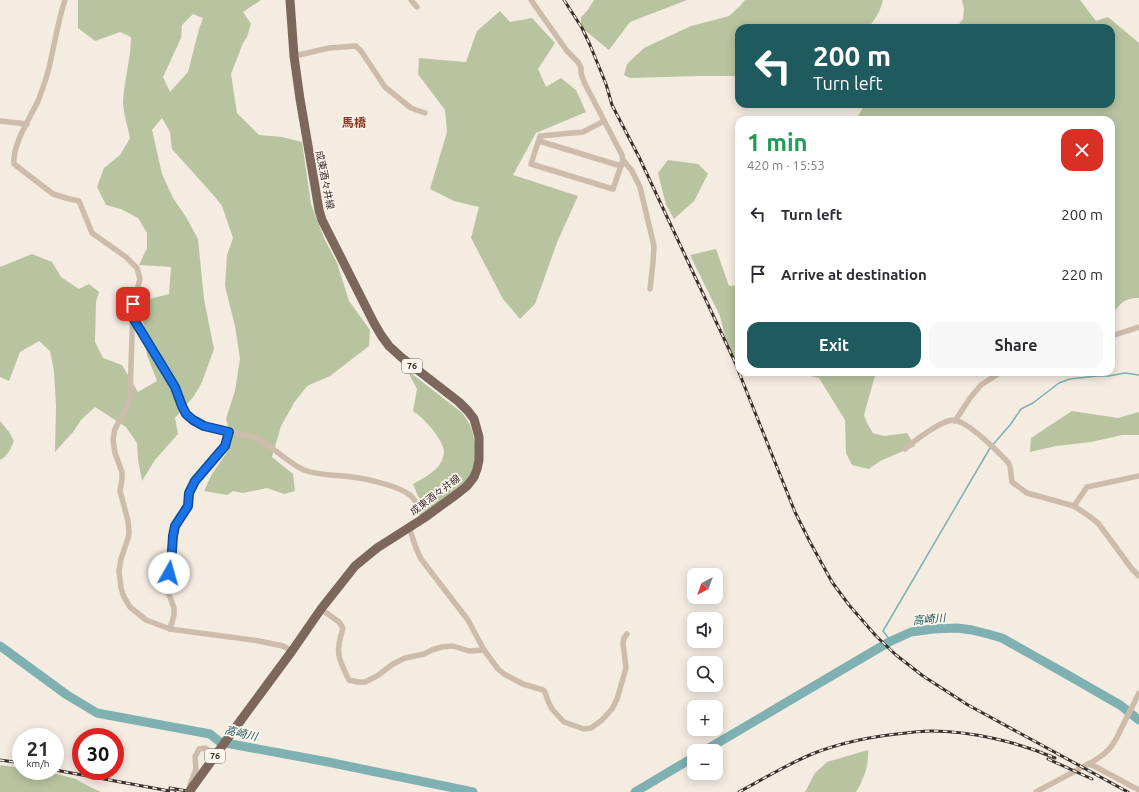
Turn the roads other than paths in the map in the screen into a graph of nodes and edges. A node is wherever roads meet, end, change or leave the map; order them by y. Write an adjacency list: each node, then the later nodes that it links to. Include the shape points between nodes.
1 (65, 0): 10 (street, via 59,16 46,79)
2 (290, 0): 6 (main road, 成東酒々井線 / 76)
3 (411, 0): 5 (street)
4 (531, 0): 9 (street, via 567,51 578,62 584,82)
5 (417, 7)
6 (294, 56): 7 (street, via 329,48 356,46 384,87 411,108); 23 (main road, 成東酒々井線 / 76, via 319,210 326,230 380,335 401,357 459,402 474,419 477,428 479,460 474,477 467,486)
7 (425, 114)
8 (0, 121): 10 (street)
9 (604, 122): 11 (street, via 583,132 540,136); 12 (street, via 622,155)
10 (27, 124): 14 (street, via 13,156 14,164 53,194 79,201 92,233 137,268 140,279 133,304)
11 (539, 141): 12 (street); 12 (street, via 531,164 613,189)
12 (622, 163): 13 (street, via 632,171 640,187 654,246)
13 (650, 289)
14 (133, 318): 19 (street, via 175,387 186,414 204,426); 27 (street, via 130,398 113,439 122,472 120,491 129,532 119,571 121,588 130,607 141,617)
15 (1139, 327): 16 (street)
16 (1115, 335)
17 (995, 376): 18 (street, via 981,385)
18 (955, 421): 20 (street, via 942,423); 22 (street, via 970,428 992,447 1010,465 1012,482 1027,493)
19 (229, 432): 23 (street, via 264,442 295,465 315,474 347,476 390,485 409,495 416,502); 27 (street, via 225,446 195,481 189,493 188,506 175,526 166,586 174,608)
20 (904, 449)
21 (1139, 476): 22 (street, via 1087,487)
22 (1074, 506): 25 (street, via 1098,523)
23 (424, 518): 24 (main road, 成東酒々井線 / 76)
24 (410, 527): 26 (main road, 成東酒々井線 / 76, via 355,566); 30 (street, via 421,559 468,620)
25 (1139, 576)
26 (320, 609): 29 (main road, 成東酒々井線 / 76); 30 (street, via 339,622 343,628 338,648 339,660 349,680 365,682 405,658 442,647 453,646 469,651)
27 (170, 628): 29 (street, via 259,641)
28 (627, 634): 30 (street, via 624,638 626,668 617,699 602,720 591,728 584,729 564,722 552,709 543,690 523,684 504,674)
29 (292, 650): 32 (main road, 成東酒々井線 / 76, bridge)
30 (484, 650)
31 (1139, 693): 33 (street, via 1111,747)
32 (216, 755): 34 (main road, 成東酒々井線 / 76, bridge); 34 (street, via 205,748 199,749)
33 (1088, 764): 35 (street); 36 (street)
34 (189, 789)
35 (1139, 790)
36 (1036, 792)

